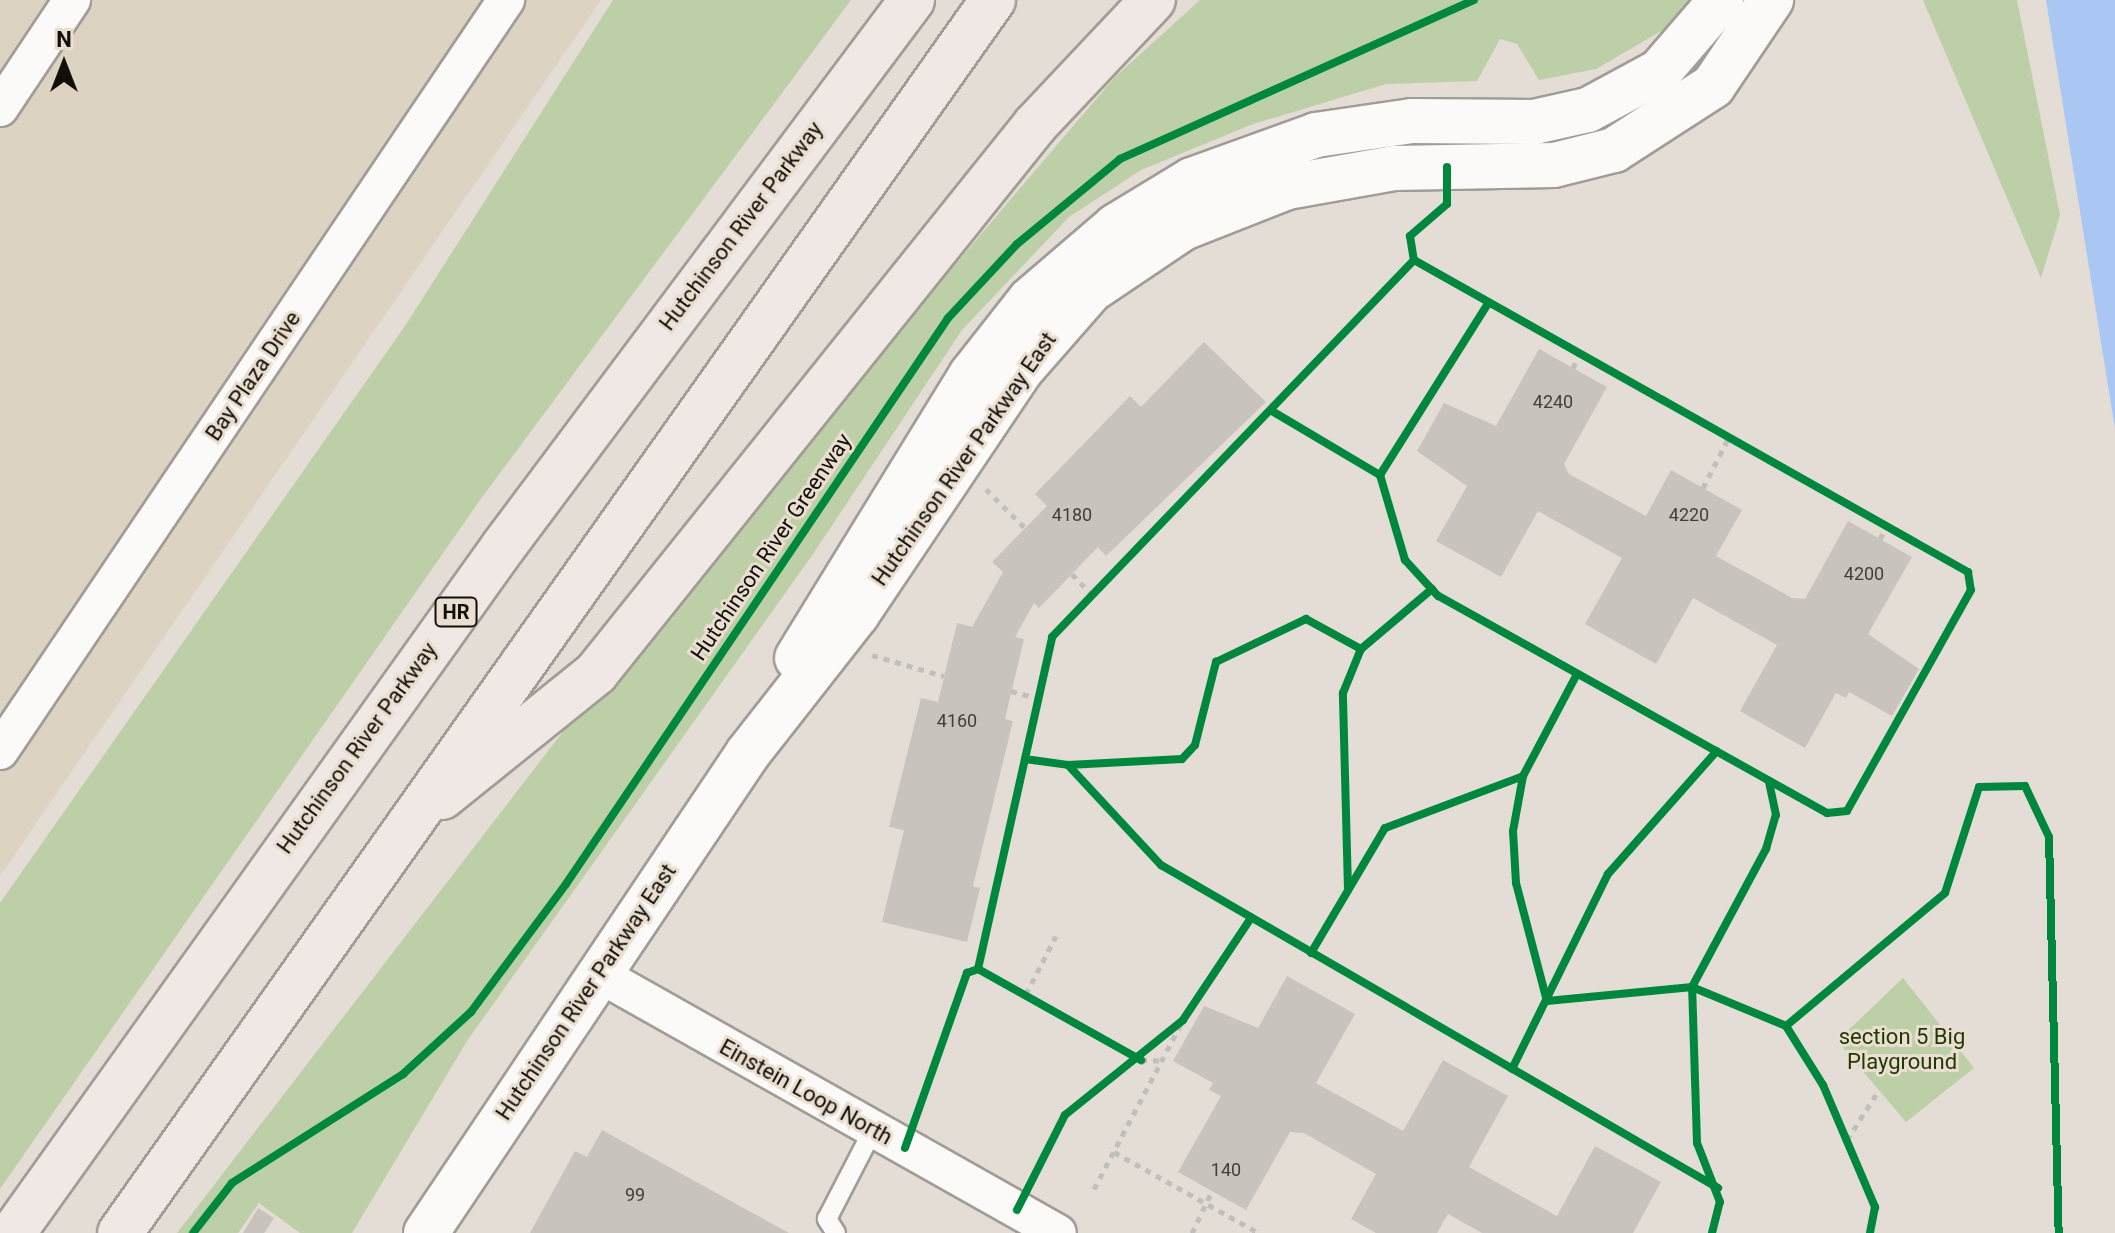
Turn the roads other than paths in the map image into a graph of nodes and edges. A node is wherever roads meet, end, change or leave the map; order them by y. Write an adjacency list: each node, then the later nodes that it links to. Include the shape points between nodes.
1 (72, 0): 8 (street)
2 (506, 0): 9 (street, Bay Plaza Drive)
3 (912, 0): 16 (highway, Hutchinson River Parkway / HR, via 503,547)
4 (993, 0): 11 (highway)
5 (1153, 0): 11 (highway, via 1035,125 596,673)
6 (1721, 0): 10 (street, Hutchinson River Parkway East, via 1680,54 1615,100 1534,122 1412,121 1284,143 1192,180 1080,252 971,375 826,603)
7 (1771, 0): 10 (street, Hutchinson River Parkway East, via 1713,86 1614,150 1523,168 1395,168 1323,178 1253,198 1152,245 1067,314 834,643)
8 (0, 108)
9 (0, 751)
10 (748, 753): 12 (street, Hutchinson River Parkway East)
11 (400, 831): 17 (highway)
12 (597, 973): 13 (street, Einstein Loop North); 18 (street, Hutchinson River Parkway East)
13 (873, 1130): 14 (street, Einstein Loop North); 15 (lane)
14 (1035, 1227)
15 (827, 1228)
16 (13, 1233)
17 (120, 1233)
18 (426, 1233)

